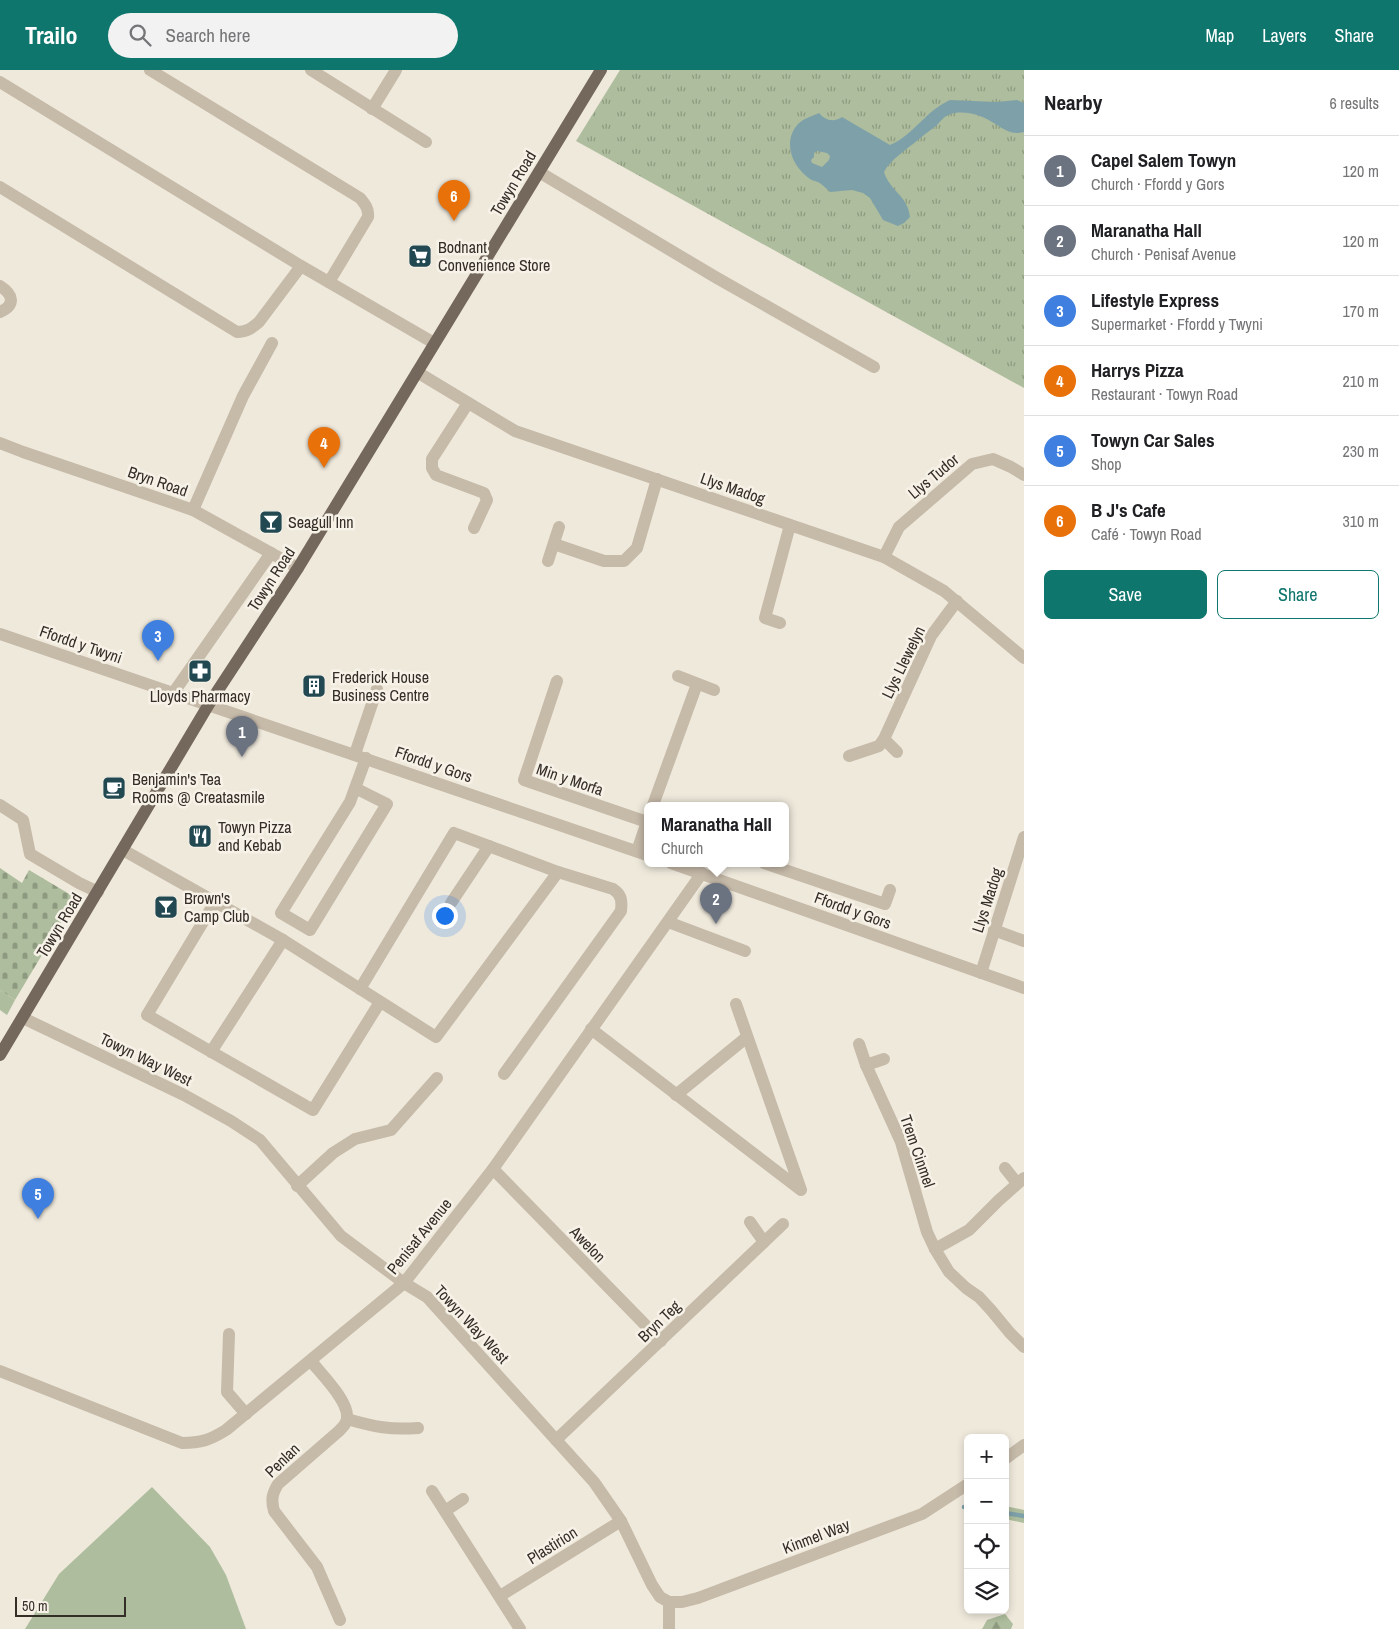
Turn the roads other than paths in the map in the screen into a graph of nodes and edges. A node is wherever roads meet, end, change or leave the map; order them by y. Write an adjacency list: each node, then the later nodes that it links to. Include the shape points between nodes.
1 (150, 70): 11 (street, via 360,198 368,217)
2 (311, 70): 6 (street)
3 (396, 70): 6 (street)
4 (601, 70): 8 (main road, Towyn Road)
5 (0, 82): 10 (street)
6 (372, 108): 7 (street)
7 (426, 142)
8 (539, 172): 15 (main road, Towyn Road); 16 (street)
9 (0, 187): 10 (street, via 237,332 253,328 259,322)
10 (301, 266): 11 (street)
11 (329, 282): 15 (street)
12 (0, 286): 13 (street, via 7,290 11,302)
13 (0, 312)
14 (272, 343): 22 (street, via 243,396)
15 (434, 343): 17 (main road, Towyn Road)
16 (874, 367)
17 (417, 372): 18 (street, Llys Madog); 30 (main road, Towyn Road)
18 (468, 403): 21 (street, Llys Madog, via 515,431); 25 (street, via 432,460 432,468 436,475 486,495 487,500)
19 (0, 443): 22 (street, Bryn Road)
20 (1024, 475): 28 (street, Llys Tudor, via 993,460 972,464 899,526)
21 (657, 480): 23 (street, Llys Madog); 26 (street, via 638,548 624,561 604,561)
22 (194, 510): 27 (street, Bryn Road)
23 (790, 525): 28 (street, Llys Madog); 32 (street, via 765,618)
24 (559, 527): 26 (street)
25 (474, 528)
26 (554, 544): 29 (street)
27 (271, 553): 30 (street, Bryn Road); 40 (street)
28 (884, 557): 31 (street, Llys Madog)
29 (548, 561)
30 (298, 568): 41 (main road, Towyn Road)
31 (957, 601): 34 (street, Llys Madog); 42 (street, Llys Llewelyn, via 931,636)
32 (780, 623)
33 (0, 634): 40 (street, Ffordd y Twyni)
34 (1024, 658)
35 (678, 676): 37 (street)
36 (557, 681): 49 (street, Min y Morfa, via 524,780)
37 (697, 684): 39 (street); 47 (street)
38 (378, 689): 44 (street)
39 (714, 690)
40 (174, 692): 41 (street, Ffordd y Twyni)
41 (209, 704): 44 (street, Ffordd y Gors); 53 (main road, Towyn Road)
42 (884, 739): 43 (street); 45 (street, via 879,746)
43 (897, 752)
44 (360, 756): 46 (street); 54 (street, Ffordd y Gors)
45 (849, 756)
46 (355, 788): 46 (street, via 350,802 281,913 310,930 387,804)
47 (654, 802)
48 (0, 806): 60 (street, via 23,820 30,854)
49 (644, 821)
50 (1024, 837): 64 (street, Llys Madog)
51 (644, 841): 54 (street, Min y Morfa)
52 (490, 846): 57 (street); 62 (street); 70 (street, via 454,833)
53 (123, 850): 60 (main road, Towyn Road); 61 (street)
54 (642, 853)
55 (683, 867): 58 (street, Ffordd y Gors)
56 (776, 867): 59 (street, via 885,904)
57 (558, 872): 71 (street, via 436,1037); 81 (street, via 613,888 621,897 621,912)
58 (702, 873): 63 (street, Penisaf Avenue); 68 (street, Ffordd y Gors)
59 (890, 890)
60 (98, 892): 73 (main road, Towyn Road)
61 (216, 902): 65 (street); 77 (street, via 147,1015)
62 (451, 904)
63 (668, 922): 67 (street); 74 (street, Penisaf Avenue)
64 (994, 930): 66 (street); 68 (street, Llys Madog)
65 (283, 940): 70 (street); 77 (street)
66 (1024, 941)
67 (744, 951)
68 (981, 972): 69 (street, Ffordd y Gors)
69 (1024, 988)
70 (360, 989): 71 (street)
71 (380, 1002): 77 (street, via 313,1110)
72 (736, 1004): 75 (street)
73 (23, 1018): 78 (main road, Towyn Road); 87 (street, Towyn Way West, via 184,1095 231,1122 260,1140)
74 (592, 1030): 83 (street); 85 (street, Penisaf Avenue)
75 (747, 1037): 83 (street); 83 (street, via 801,1190)
76 (858, 1044): 80 (street, Trem Cinmel)
77 (211, 1052)
78 (0, 1055)
79 (884, 1059): 80 (street)
80 (866, 1065): 91 (street, Trem Cinmel, via 902,1142 926,1232)
81 (504, 1074)
82 (437, 1078): 87 (street, via 391,1130 355,1138)
83 (676, 1095)
84 (1005, 1168): 86 (street)
85 (493, 1169): 92 (street, Penisaf Avenue); 94 (street, Awelon)
86 (1020, 1181): 91 (street, via 969,1230)
87 (297, 1186): 92 (street, Towyn Way West, via 341,1236)
88 (750, 1222): 90 (street)
89 (783, 1224): 90 (street, Bryn Teg)
90 (764, 1242): 94 (street, Bryn Teg)
91 (935, 1249): 95 (street, Trem Cinmel, via 949,1272 979,1297)
92 (404, 1283): 96 (street, Penisaf Avenue); 101 (street, Towyn Way West, via 427,1297)
93 (229, 1334): 98 (street, via 227,1392)
94 (661, 1342): 101 (street, Bryn Teg)
95 (1024, 1347)
96 (311, 1361): 98 (street, Penisaf Avenue); 99 (street, via 343,1401)
97 (0, 1371): 98 (street, Penisaf Avenue, via 182,1443 212,1439)
98 (246, 1414)
99 (347, 1419): 100 (street, via 376,1427); 111 (street, Penlan, via 339,1431 278,1484 271,1501 274,1511 317,1567)
100 (418, 1428)
101 (556, 1440): 108 (street, Towyn Way West, via 594,1482)
102 (1024, 1445): 103 (street)
103 (1009, 1456)
104 (964, 1487): 110 (street, Kinmel Way, via 922,1514 698,1598)
105 (432, 1492): 107 (street)
106 (463, 1499): 107 (street)
107 (445, 1511): 109 (street)
108 (621, 1521): 109 (street, Plastirion); 110 (street, Towyn Way West, via 652,1585)
109 (500, 1596): 112 (street)
110 (668, 1602): 113 (street)
111 (340, 1620)
112 (520, 1629)
113 (669, 1629)

